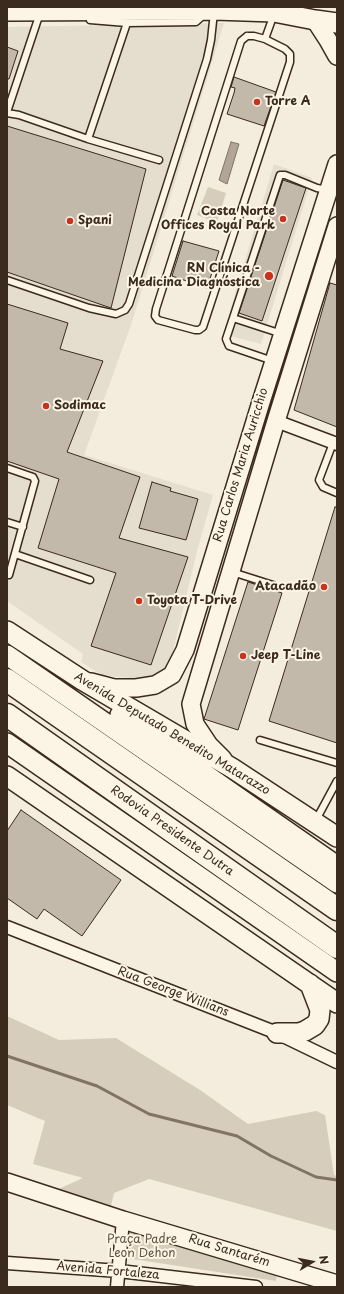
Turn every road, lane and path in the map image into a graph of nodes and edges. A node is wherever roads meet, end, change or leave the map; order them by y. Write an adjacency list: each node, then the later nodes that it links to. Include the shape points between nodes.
1 (51, 9): 2 (main road); 4 (main road); 7 (lane); 13 (lane)
2 (164, 9): 3 (main road)
3 (211, 10): 5 (main road); 9 (lane, via 196,22); 19 (lane, via 211,40 207,58 125,310 116,314 89,308)
4 (7, 11)
5 (274, 12): 6 (main road); 11 (lane)
6 (316, 14): 10 (main road); 12 (main road)
7 (75, 18)
8 (83, 19): 9 (lane)
9 (127, 22): 14 (lane)
10 (337, 23)
11 (265, 39): 11 (lane, via 285,49 290,54 290,62 203,326 195,330 158,320 155,316 156,309 241,41 247,36)
12 (337, 56)
13 (7, 112): 14 (lane)
14 (88, 139): 15 (lane)
15 (159, 160)
16 (337, 164): 17 (main road, Rua Carlos Maria Auricchio)
17 (329, 190): 20 (lane, via 280,175); 21 (main road, Rua Carlos Maria Auricchio)
18 (337, 226): 24 (main road, Rua Carlos Maria Auricchio)
19 (7, 280)
20 (233, 318): 21 (lane); 22 (lane, via 226,339 229,346)
21 (282, 334): 22 (main road, Rua Carlos Maria Auricchio)
22 (273, 361): 23 (main road, Rua Carlos Maria Auricchio)
23 (261, 402): 24 (main road); 39 (main road, Rua Carlos Maria Auricchio, via 185,650 172,675 155,685 136,688 114,688)
24 (276, 421): 25 (street); 31 (main road, Rua Carlos Maria Auricchio)
25 (335, 443): 27 (lane, via 319,480 323,487)
26 (7, 468): 29 (lane, via 33,477 35,481)
27 (337, 493)
28 (7, 522): 29 (lane)
29 (23, 527): 30 (lane)
30 (15, 554): 32 (lane); 33 (lane)
31 (230, 572): 34 (lane); 44 (main road, Rua Carlos Maria Auricchio, via 191,704 196,724 210,745)
32 (9, 575)
33 (90, 580)
34 (272, 585)
35 (7, 631): 36 (main road, Avenida Deputado Benedito Matarazzo)
36 (38, 652): 39 (main road, Avenida Deputado Benedito Matarazzo); 49 (main road, via 145,733)
37 (7, 655): 50 (main road)
38 (7, 680): 51 (highway)
39 (82, 680): 44 (main road, Avenida Deputado Benedito Matarazzo)
40 (7, 716): 54 (highway, Rodovia Presidente Dutra)
41 (260, 740): 43 (lane)
42 (7, 743): 55 (main road, Rodovia Presidente Dutra)
43 (337, 763)
44 (232, 768): 47 (main road, Avenida Deputado Benedito Matarazzo)
45 (7, 776): 52 (main road)
46 (337, 781): 47 (lane)
47 (315, 822): 48 (main road, Avenida Deputado Benedito Matarazzo)
48 (337, 837)
49 (337, 866)
50 (337, 883)
51 (337, 909)
52 (217, 920): 56 (main road, via 290,953); 57 (main road)
53 (7, 926): 59 (street, Rua George Willians)
54 (337, 947)
55 (337, 972)
56 (337, 980)
57 (310, 984): 58 (main road); 59 (main road, via 320,1010 315,1025 305,1031)
58 (337, 1003)
59 (277, 1033): 60 (street, Rua George Willians)
60 (337, 1062)
61 (7, 1182): 62 (main road, Rua Santarém)
62 (123, 1220): 64 (street); 65 (main road, Rua Santarém)
63 (7, 1263): 64 (street, Avenida Fortaleza)
64 (119, 1271): 66 (street); 67 (street, Avenida Fortaleza)
65 (337, 1284)
66 (117, 1287)
67 (256, 1287)

